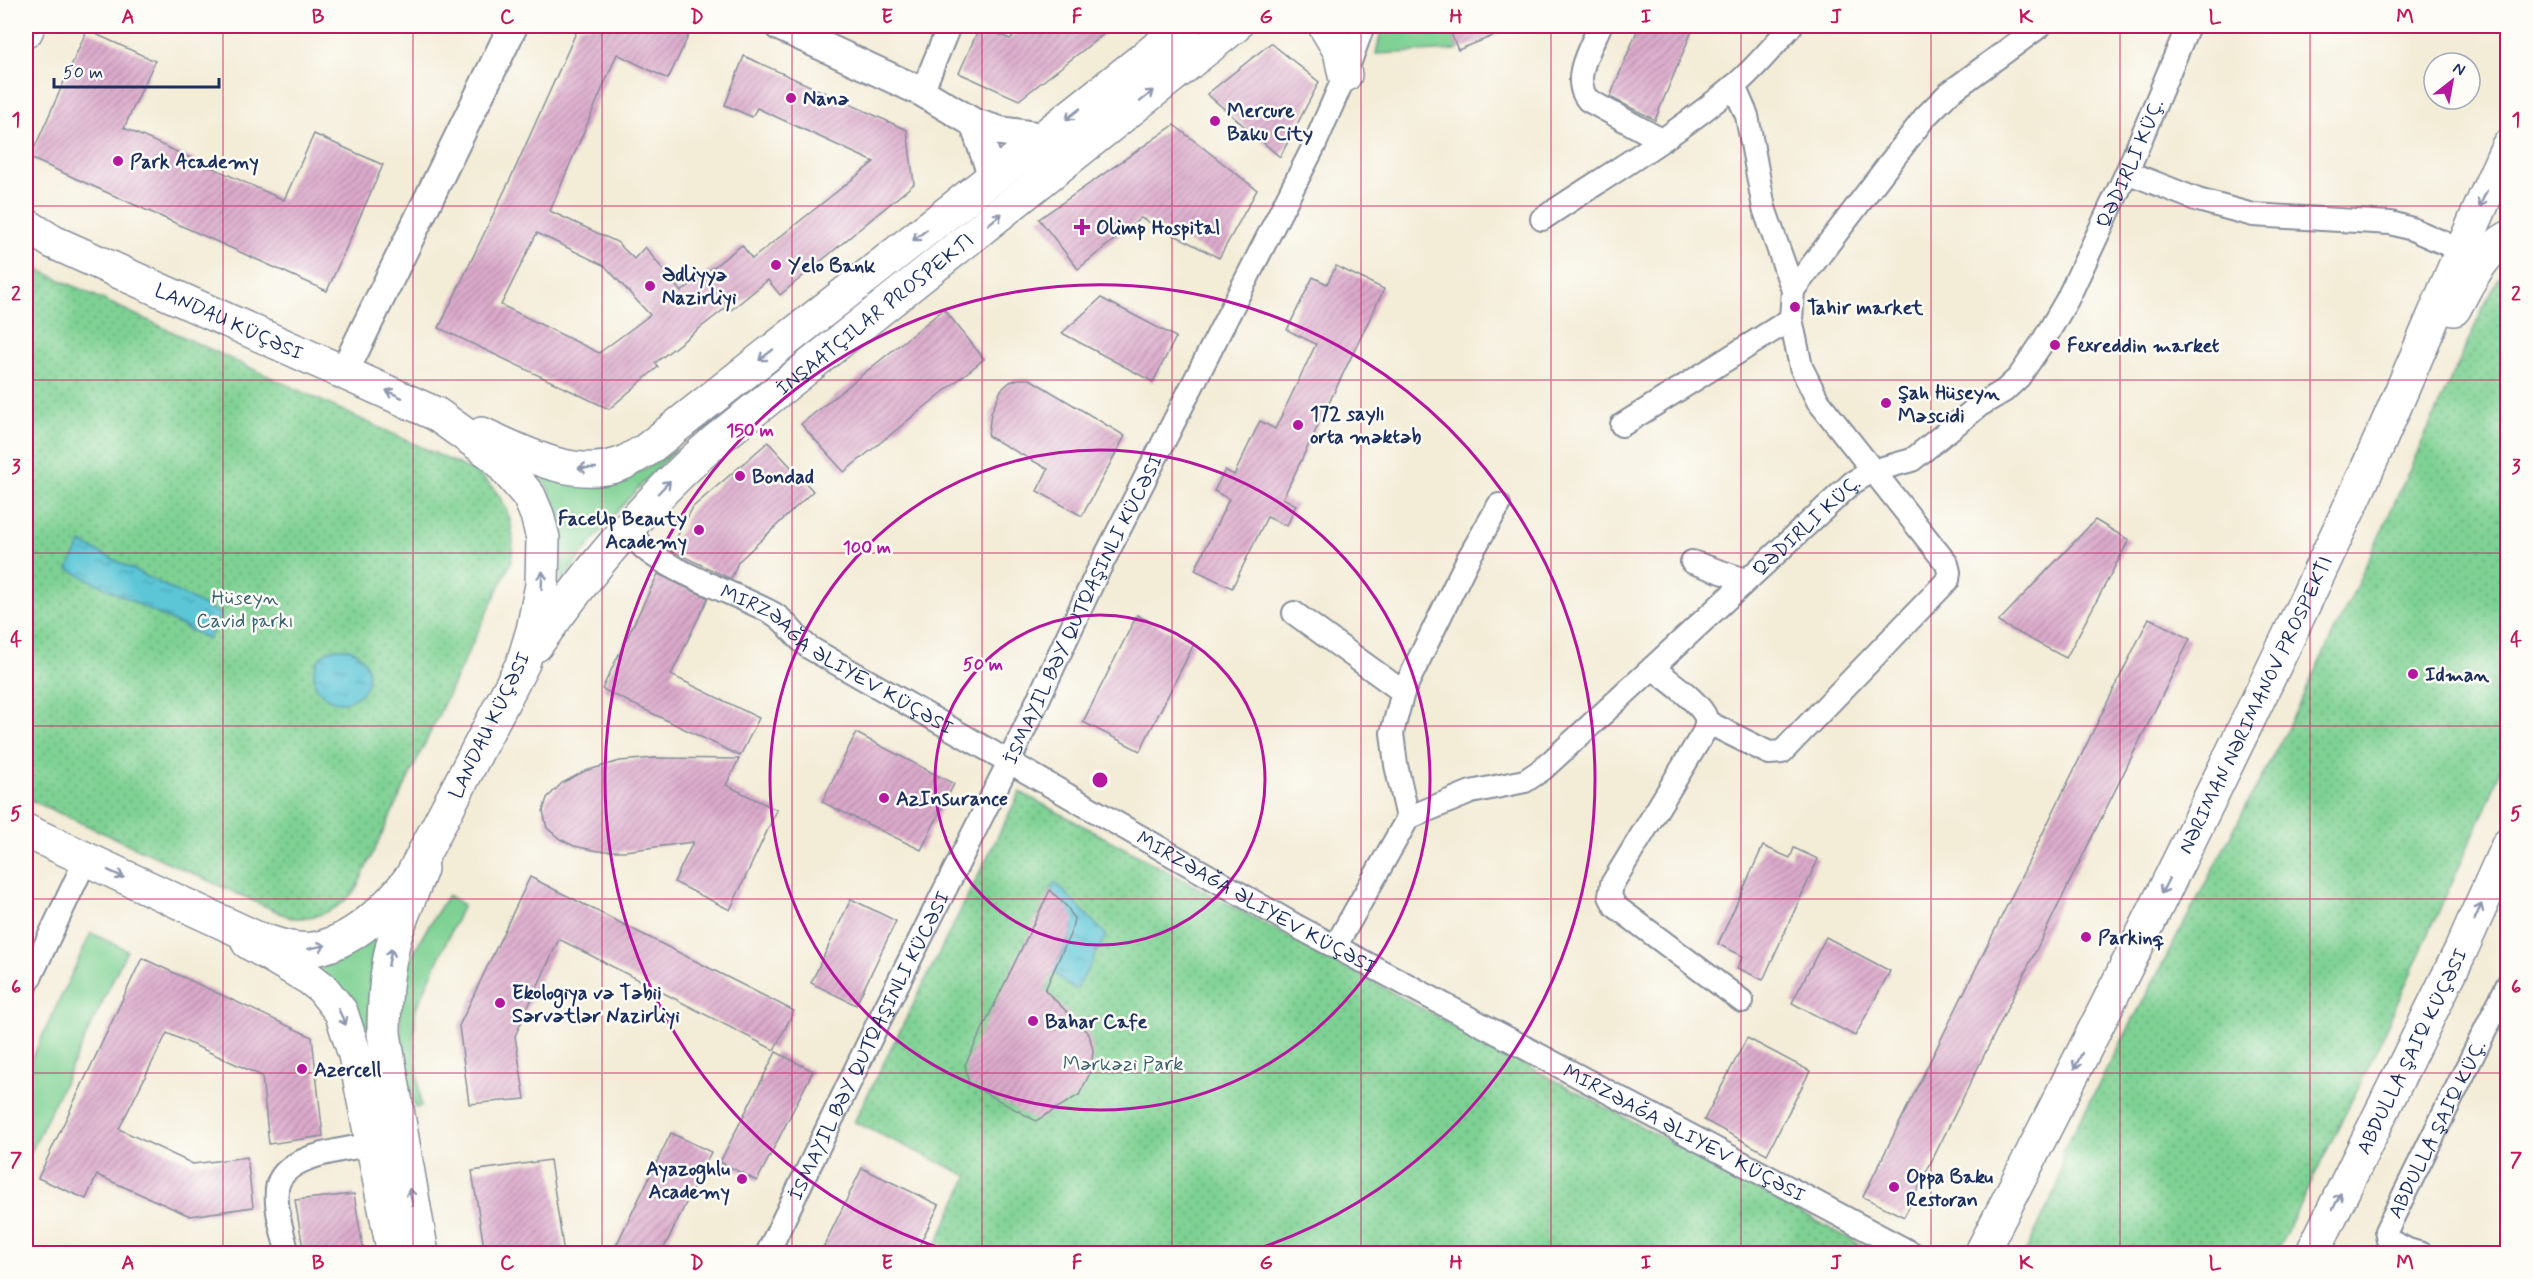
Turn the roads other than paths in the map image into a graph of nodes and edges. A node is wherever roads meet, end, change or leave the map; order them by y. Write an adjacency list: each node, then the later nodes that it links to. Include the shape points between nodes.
1 (28, 26): 13 (main road)
2 (513, 26): 29 (street)
3 (779, 26): 16 (street)
4 (949, 26): 16 (street)
5 (1185, 26): 18 (main road, one-way to 18)
6 (1235, 26): 35 (main road, one-way to 6, via 714,442)
7 (1325, 26): 14 (main road, via 1340,51)
8 (1363, 26): 14 (street)
9 (1600, 26): 19 (street, via 1583,66 1581,93)
10 (1791, 26): 15 (street)
11 (2040, 26): 27 (street, via 1949,93 1925,117)
12 (2188, 26): 21 (street, QƏDIRLI KÜÇ.)
13 (26, 31)
14 (1345, 75): 43 (street, via 1284,207 1096,575)
15 (1734, 86): 19 (street); 27 (street, via 1747,116 1764,208)
16 (922, 92): 17 (street)
17 (974, 123): 18 (street); 22 (street)
18 (1043, 137): 22 (main road)
19 (1661, 140): 23 (street)
20 (2508, 146): 26 (main road, NƏRIMAN NƏRIMANOV PROSPEKTI, one-way to 26)
21 (2127, 172): 26 (street, via 2198,200 2253,215 2391,223); 32 (street, QƏDIRLI KÜÇ., via 2067,300 2019,377 1912,460)
22 (993, 177): 30 (main road, one-way to 30, via 645,451 623,464 608,468 568,467 541,460)
23 (1542, 219)
24 (35, 235): 29 (main road, LANDAU KÜÇƏSI)
25 (2508, 238): 33 (main road, via 2485,258 2465,290)
26 (2460, 250): 33 (main road, NƏRIMAN NƏRIMANOV PROSPEKTI)
27 (1792, 290): 28 (street)
28 (1791, 319): 31 (street); 32 (street, via 1801,367 1818,401)
29 (345, 372): 30 (main road, LANDAU KÜÇƏSI, one-way to 29)
30 (436, 414): 39 (main road, LANDAU KÜÇƏSI, one-way to 30, via 542,585 543,538 537,515 529,496 495,456)
31 (1622, 424)
32 (1872, 471): 37 (street, QƏDIRLI KÜÇ., via 1852,483); 42 (street, via 1947,564 1948,580 1782,752 1769,753)
33 (2356, 493): 60 (main road, NƏRIMAN NƏRIMANOV PROSPEKTI, one-way to 60, via 2236,746)
34 (1499, 505): 41 (street)
35 (636, 517): 39 (main road, via 588,574); 43 (street, MIRZƏAĞA ƏLIYEV KÜÇƏSI, via 637,540 660,560 770,611 810,648)
36 (1692, 562): 37 (street)
37 (1745, 580): 40 (street, QƏDIRLI KÜÇ.)
38 (1294, 613): 41 (street)
39 (523, 663): 46 (main road, LANDAU KÜÇƏSI)
40 (1653, 668): 42 (street, via 1694,703); 44 (street, QƏDIRLI KÜÇ., via 1525,781 1471,792)
41 (1403, 692): 44 (street, via 1392,733)
42 (1707, 722): 53 (street, via 1612,884 1610,896 1615,906)
43 (1008, 762): 50 (street, MIRZƏAĞA ƏLIYEV KÜÇƏSI); 58 (street)
44 (1408, 818): 50 (street)
45 (26, 831): 48 (main road, LANDAU KÜÇƏSI)
46 (432, 840): 49 (main road, LANDAU KÜÇƏSI, one-way to 46, via 278,945 313,949 359,929 396,899); 54 (main road, one-way to 46, via 384,1001 396,932)
47 (2508, 845): 61 (main road, ABDULLA ŞAIQ KÜÇƏSI, one-way to 47)
48 (86, 859): 49 (main road, LANDAU KÜÇƏSI, one-way to 49); 52 (street)
49 (177, 901): 54 (main road, one-way to 54, via 290,966 334,1001 348,1028)
50 (1335, 947): 59 (street, MIRZƏAĞA ƏLIYEV KÜÇƏSI)
51 (2508, 984): 62 (street, ABDULLA ŞAIQ KÜÇ., via 2388,1223 2388,1240)
52 (26, 986)
53 (1742, 1001)
54 (387, 1142): 55 (street, via 312,1157 285,1173 277,1188); 56 (main road); 57 (main road, one-way to 54)
55 (288, 1254)
56 (394, 1254)
57 (422, 1254)
58 (767, 1254)
59 (1912, 1254)
60 (1981, 1254)
61 (2312, 1254)
62 (2422, 1254)

